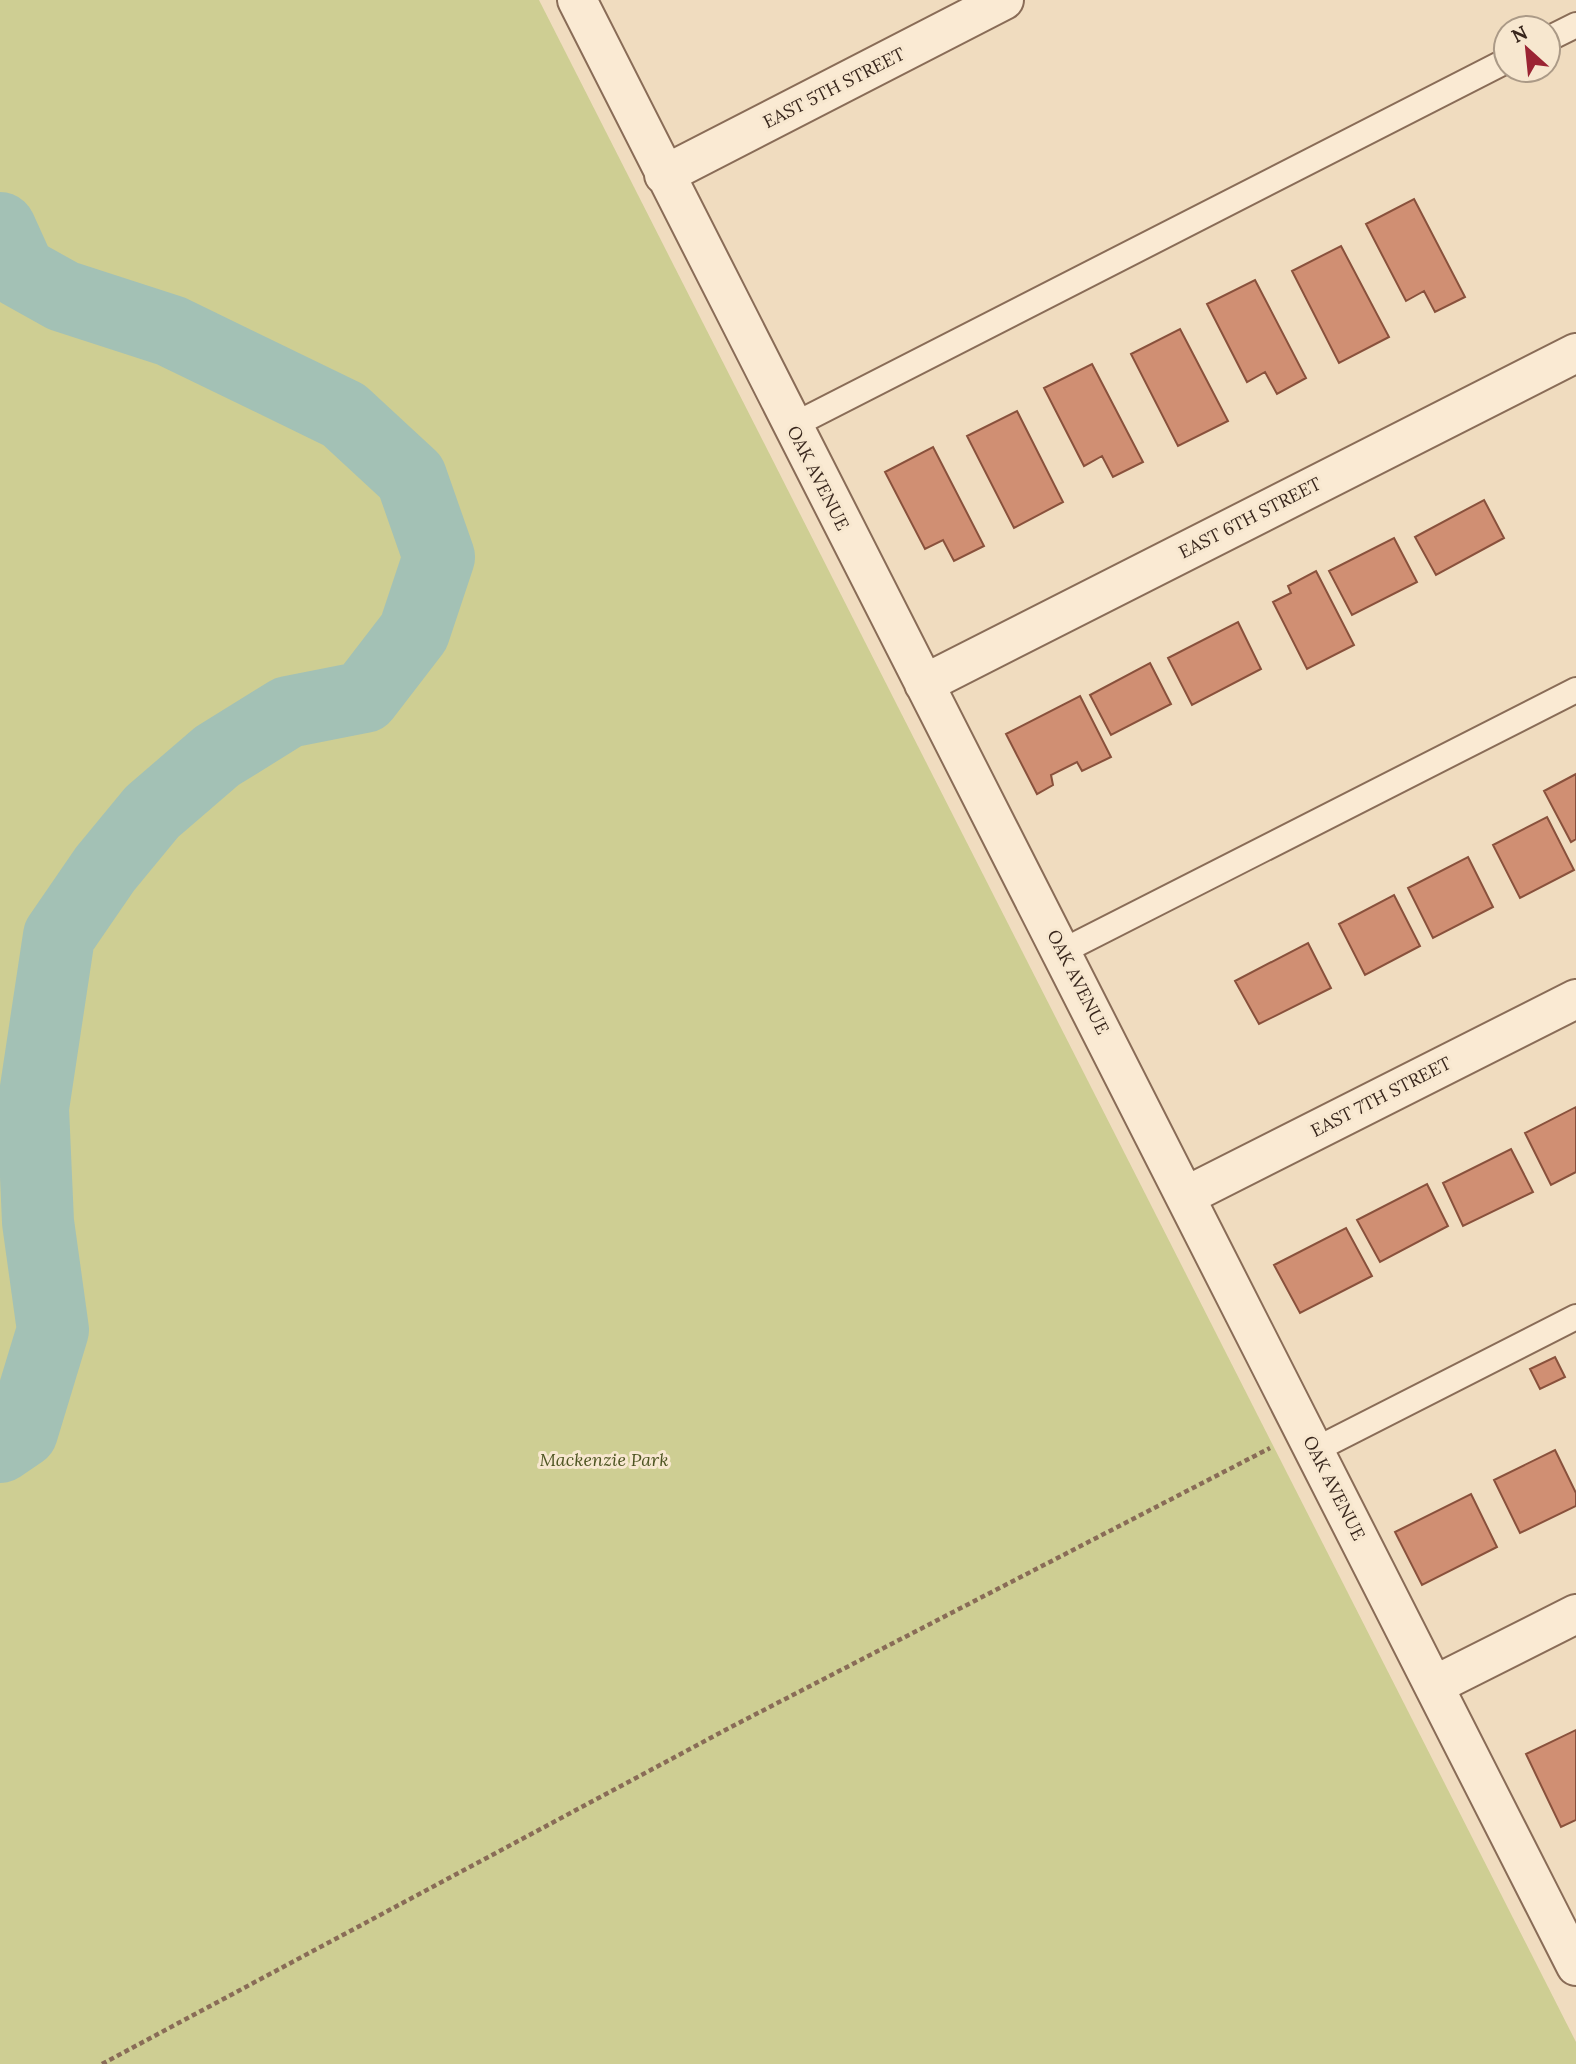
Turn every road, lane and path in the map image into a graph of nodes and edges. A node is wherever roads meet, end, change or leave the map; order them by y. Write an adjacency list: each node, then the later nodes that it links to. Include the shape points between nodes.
1 (577, 0): 4 (street, OAK AVENUE)
2 (1004, 0): 4 (street, EAST 5TH STREET)
3 (1492, 68): 6 (lane)
4 (664, 175): 6 (street, OAK AVENUE)
5 (1576, 353): 7 (street, EAST 6TH STREET)
6 (792, 426): 7 (street, OAK AVENUE)
7 (923, 684): 9 (street, OAK AVENUE)
8 (1576, 690): 9 (lane)
9 (1063, 951): 11 (street, OAK AVENUE)
10 (1576, 999): 11 (street, EAST 7TH STREET)
11 (1186, 1196): 13 (street, OAK AVENUE)
12 (1576, 1317): 13 (lane)
13 (1310, 1440): 15 (street, OAK AVENUE); 17 (path, via 730,1727)
14 (1576, 1614): 15 (street)
15 (1435, 1685): 16 (street, OAK AVENUE)
16 (1574, 1954)
17 (102, 2064)

